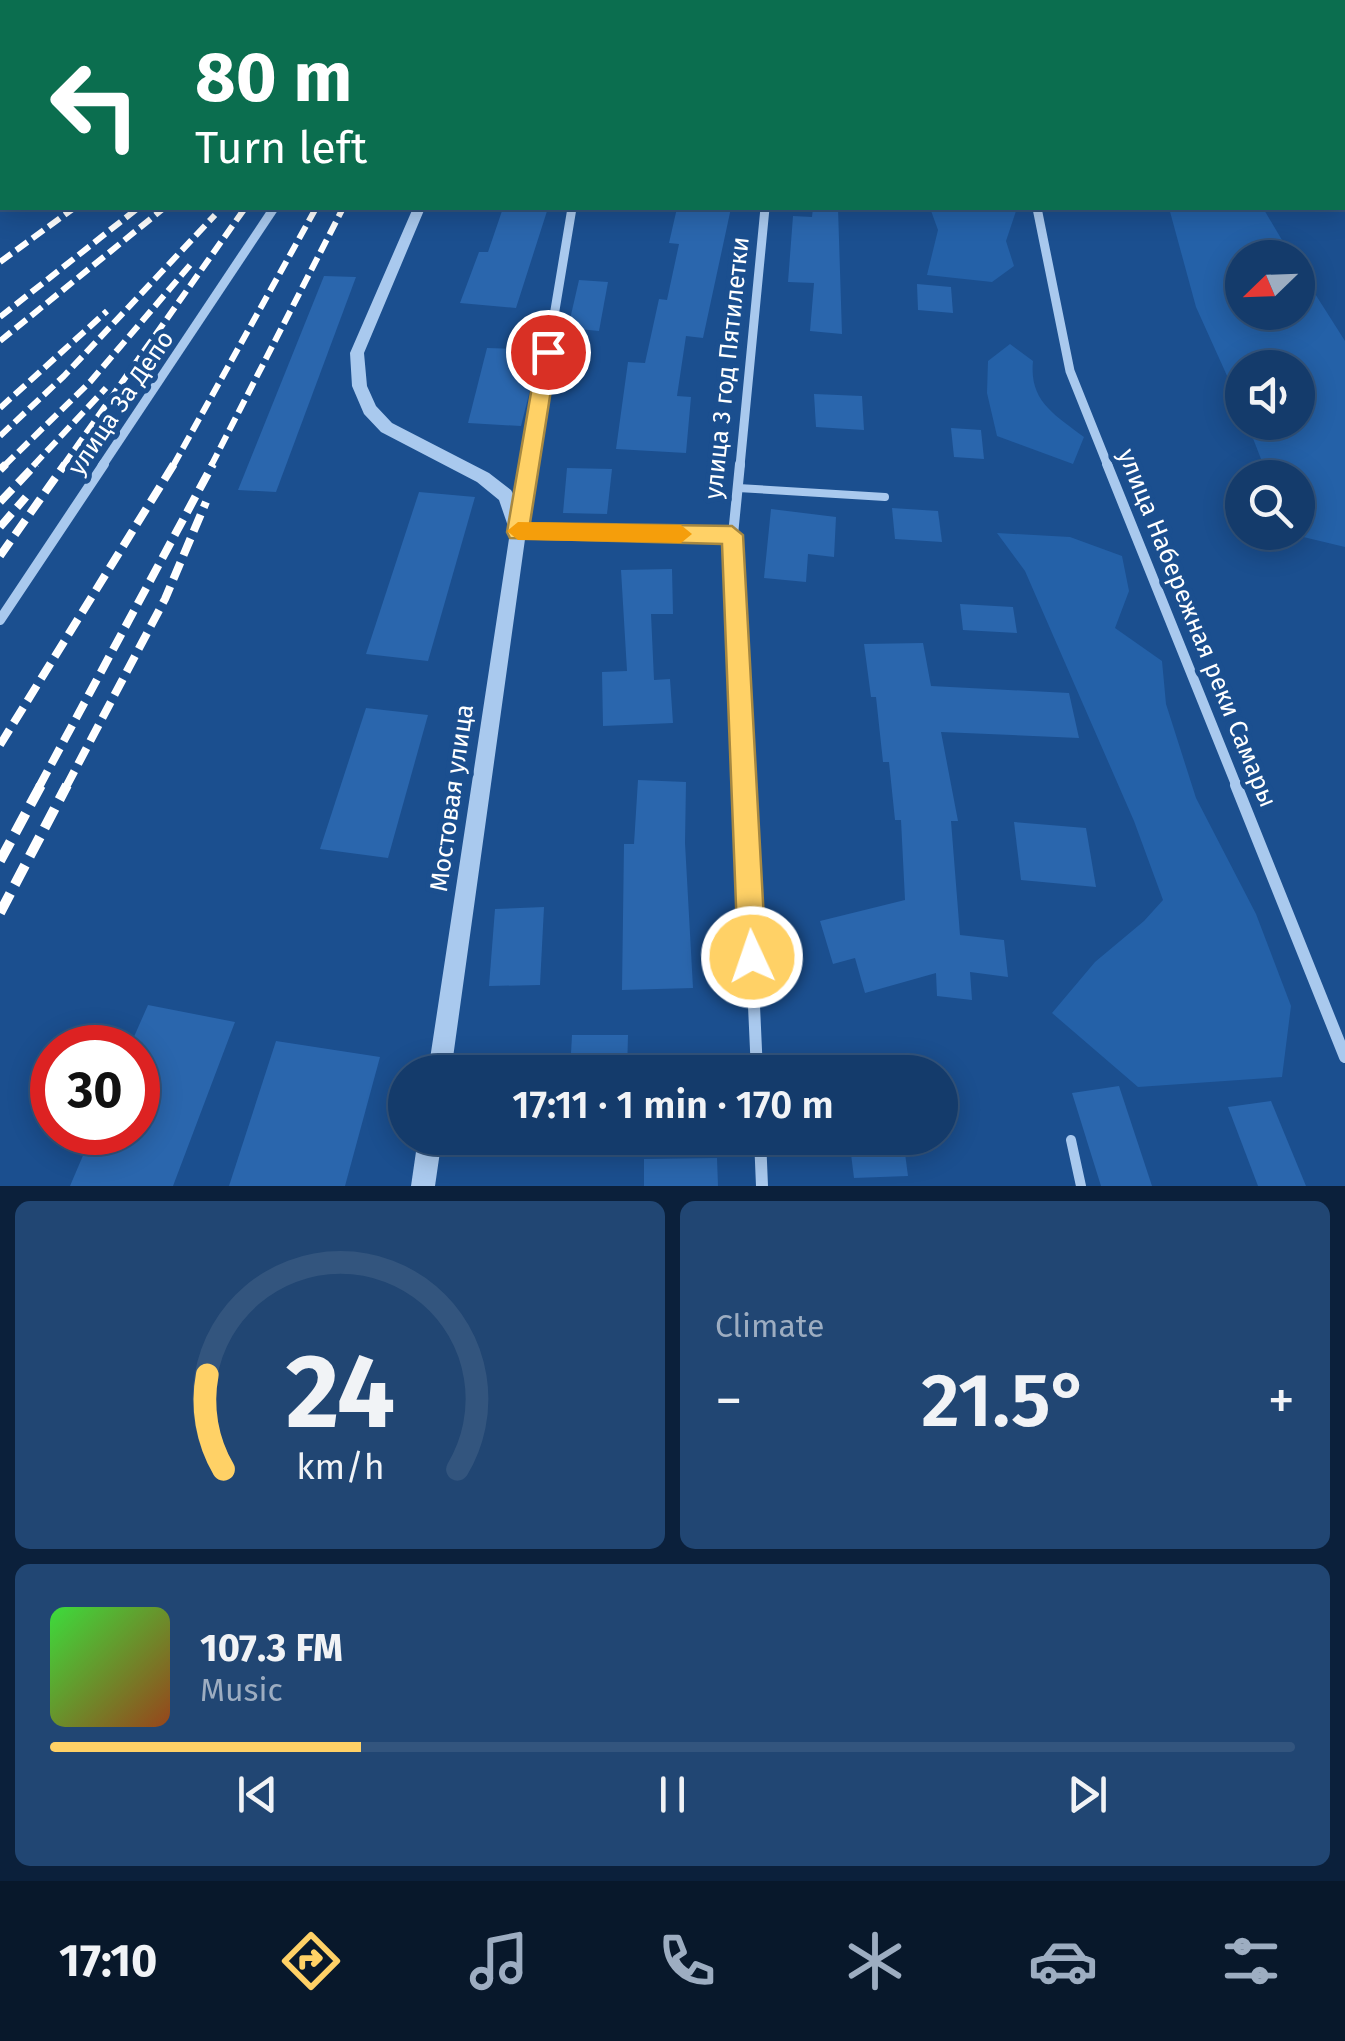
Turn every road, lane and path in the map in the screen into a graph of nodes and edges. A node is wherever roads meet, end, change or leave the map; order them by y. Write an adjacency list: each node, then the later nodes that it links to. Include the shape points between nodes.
1 (273, 210): 10 (street, улица За Депо)
2 (417, 210): 8 (street, via 357,353 362,403 382,426 508,497)
3 (572, 210): 8 (street)
4 (765, 210): 6 (street, улица 3 год Пятилетки)
5 (1037, 210): 13 (street, улица Набережная реки Самары, via 1070,370)
6 (738, 488): 7 (lane); 9 (street, улица 3 год Пятилетки)
7 (884, 497)
8 (518, 532): 9 (street); 11 (street, Мостовая улица)
9 (732, 535): 12 (street, улица 3 год Пятилетки)
10 (0, 620)
11 (442, 1055)
12 (756, 1055)
13 (1345, 1057)
14 (1071, 1140): 19 (lane)
15 (428, 1155): 17 (street)
16 (761, 1155): 18 (street)
17 (423, 1186)
18 (762, 1186)
19 (1080, 1186)

